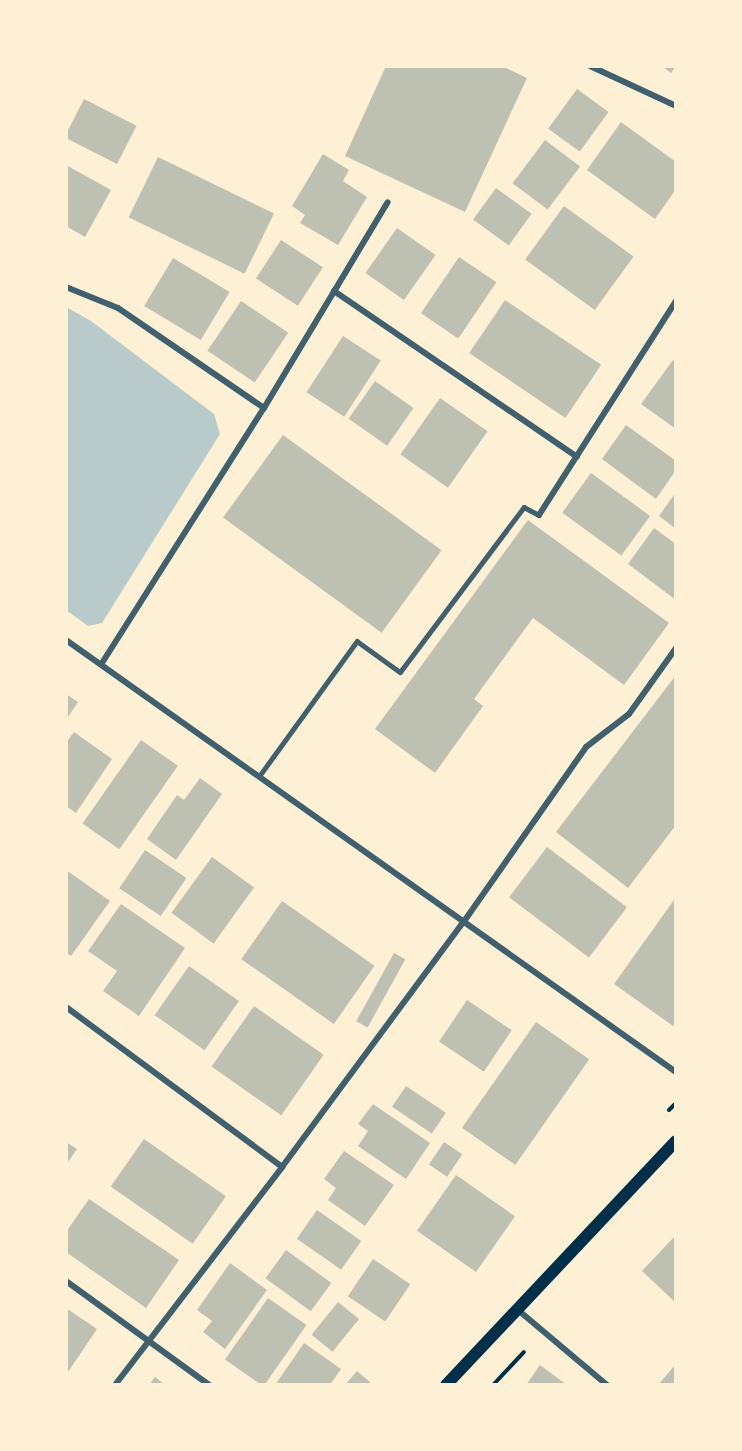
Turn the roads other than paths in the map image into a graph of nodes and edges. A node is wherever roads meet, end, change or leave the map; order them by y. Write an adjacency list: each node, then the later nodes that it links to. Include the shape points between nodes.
1 (590, 66): 2 (street)
2 (676, 106)
3 (388, 202): 5 (street)
4 (66, 287): 7 (street, via 118,308)
5 (334, 291): 7 (street); 8 (street)
6 (676, 301): 8 (street)
7 (264, 408): 12 (street)
8 (577, 457): 9 (street)
9 (539, 515): 13 (lane, via 524,507 400,672 357,641)
10 (66, 640): 12 (street)
11 (676, 648): 14 (street, via 629,714 586,747)
12 (102, 663): 13 (street)
13 (260, 775): 14 (street)
14 (465, 920): 16 (street); 18 (street)
15 (66, 1007): 18 (street)
16 (676, 1072)
17 (676, 1141): 20 (main road)
18 (282, 1167): 21 (street)
19 (66, 1281): 21 (street)
20 (517, 1310): 24 (main road); 25 (street)
21 (148, 1340): 22 (street); 23 (street)
22 (115, 1385)
23 (209, 1385)
24 (446, 1385)
25 (607, 1385)

